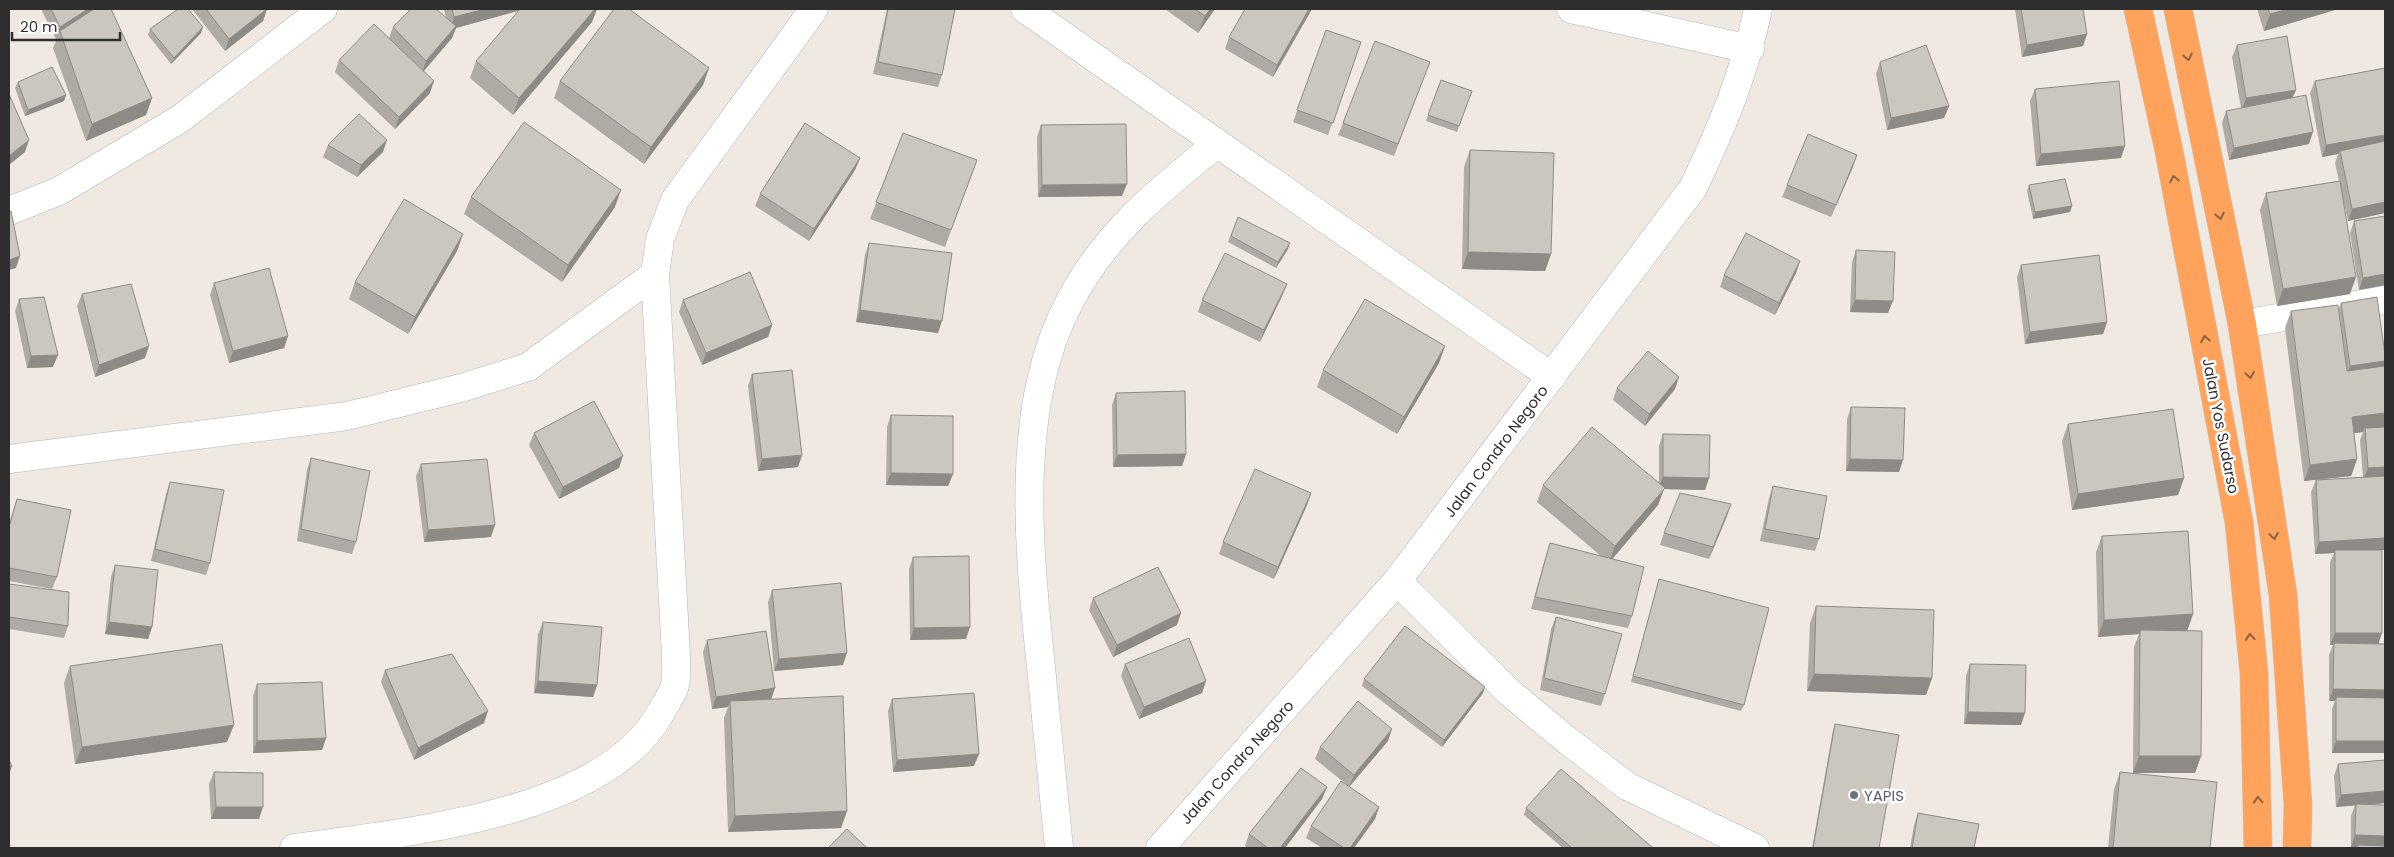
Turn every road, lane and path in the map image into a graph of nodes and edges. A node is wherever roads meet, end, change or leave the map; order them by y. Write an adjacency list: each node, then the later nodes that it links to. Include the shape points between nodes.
1 (323, 9): 10 (street, via 180,119 59,192)
2 (814, 9): 11 (street, via 675,200 660,239)
3 (1025, 9): 9 (street)
4 (1571, 9): 8 (street)
5 (1758, 9): 8 (street, Jalan Condro Negoro)
6 (2140, 9): 21 (highway, Jalan Yos Sudarso, one-way to 6, via 2254,673 2239,522)
7 (2178, 9): 13 (highway, one-way to 13)
8 (1750, 49): 14 (street, Jalan Condro Negoro, via 1720,132 1693,188)
9 (1217, 144): 14 (street); 18 (street, via 1166,185 1113,235 1070,300 1052,339 1041,382 1030,451 1031,572)
10 (9, 210)
11 (654, 274): 15 (street, via 528,367 461,388 346,416); 17 (street, via 676,655 675,687 652,729 615,763 552,797 450,825)
12 (2385, 300): 13 (street)
13 (2242, 324): 22 (highway, one-way to 22, via 2283,595 2298,805)
14 (1552, 377): 16 (street, Jalan Condro Negoro)
15 (9, 459)
16 (1397, 581): 19 (street, Jalan Condro Negoro); 20 (street, via 1509,692 1628,786)
17 (294, 848)
18 (1059, 848)
19 (1160, 848)
20 (1756, 848)
21 (2258, 848)
22 (2297, 848)

